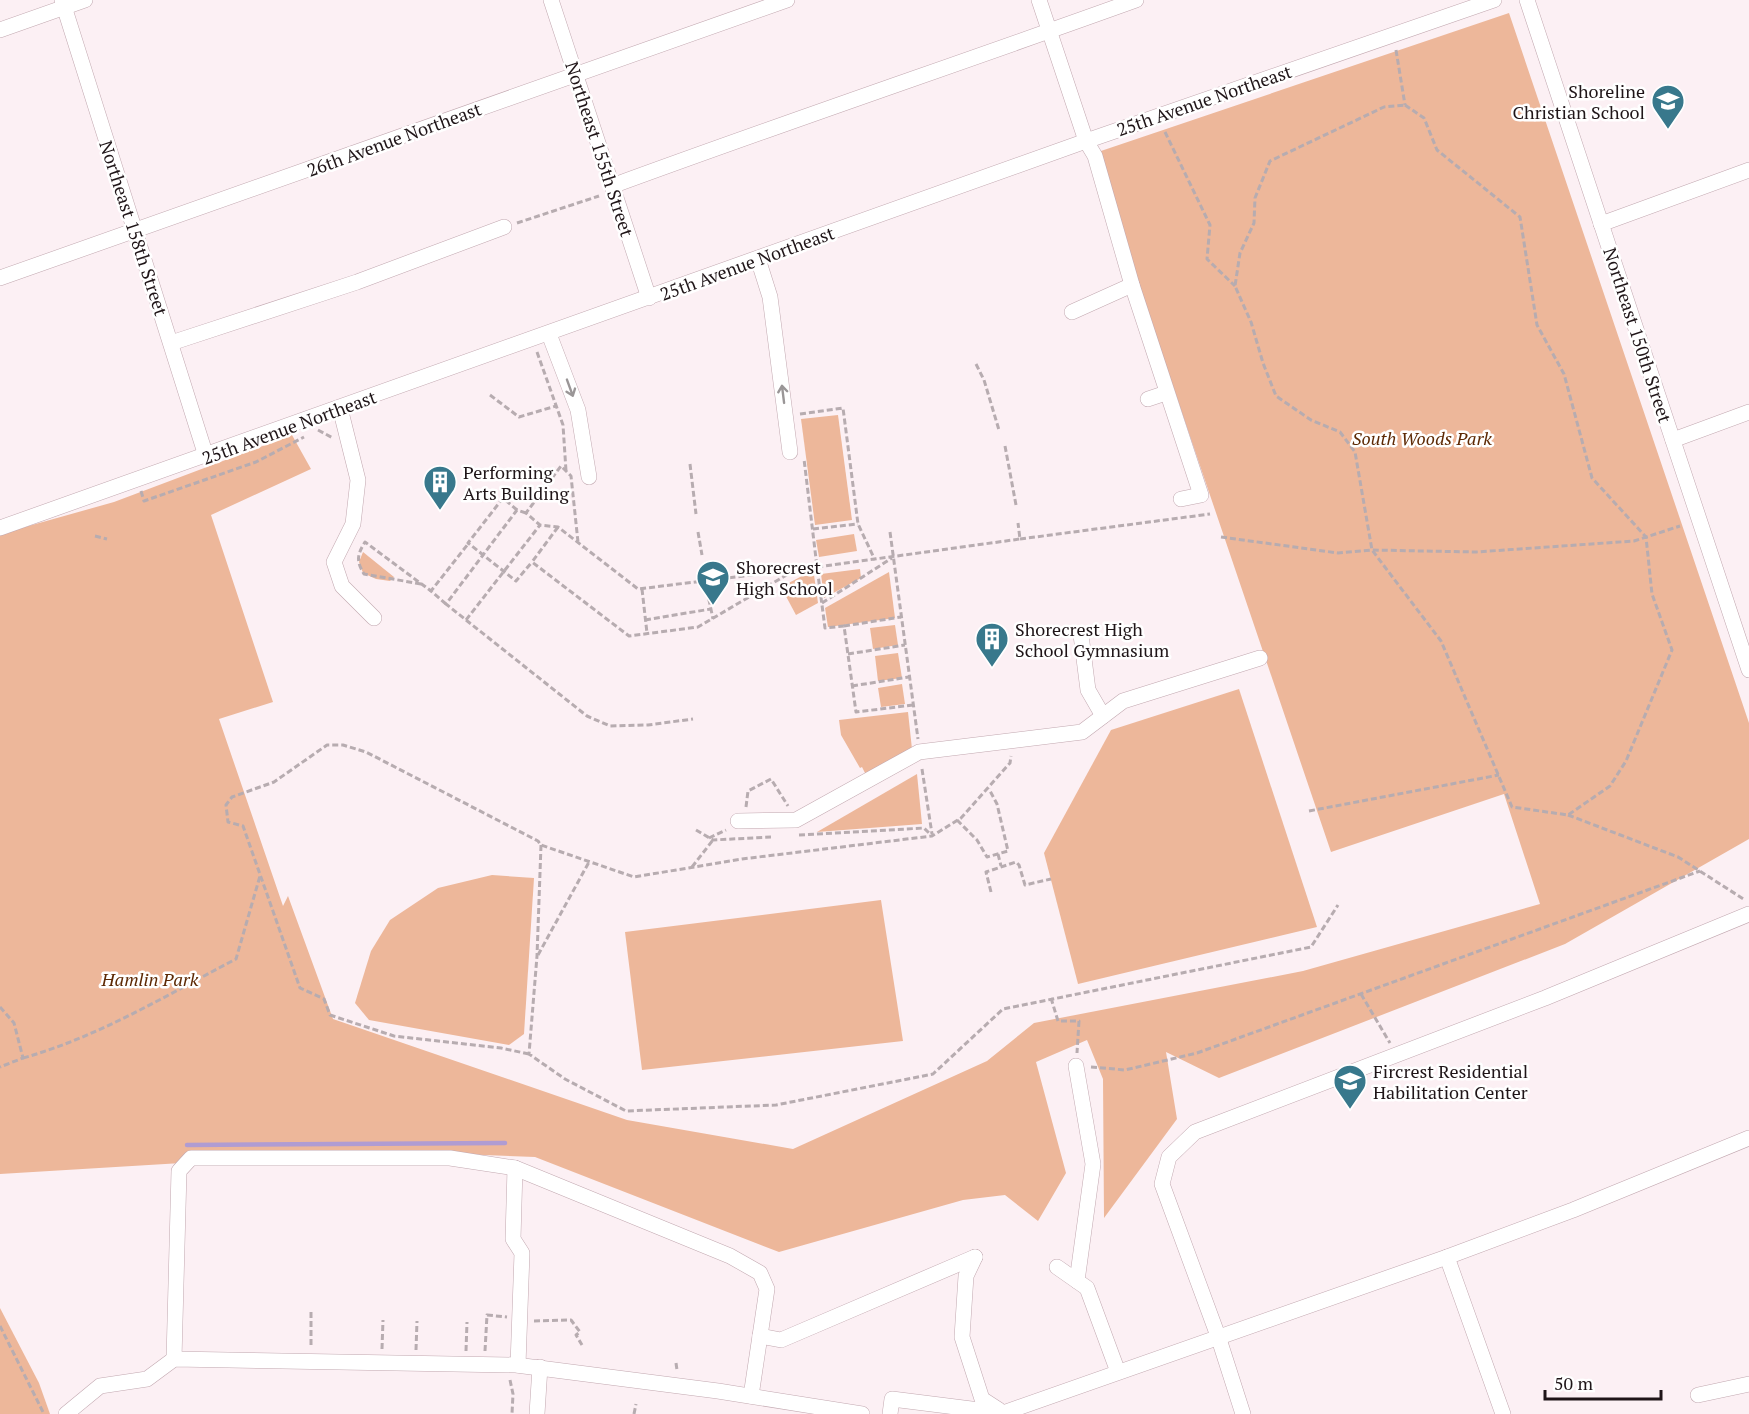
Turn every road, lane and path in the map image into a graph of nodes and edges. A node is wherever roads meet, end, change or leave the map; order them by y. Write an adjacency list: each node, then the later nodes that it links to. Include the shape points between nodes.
1 (85, 0): 8 (street)
2 (551, 0): 12 (street, Northeast 155th Street)
3 (787, 0): 12 (street, 26th Avenue Northeast)
4 (1039, 0): 10 (street)
5 (1136, 0): 10 (street)
6 (1494, 0): 15 (street, 25th Avenue Northeast)
7 (1527, 0): 18 (street, Northeast 150th Street)
8 (63, 4): 9 (street); 20 (street, Northeast 158th Street)
9 (0, 30)
10 (1049, 31): 15 (street); 17 (street, via 825,108)
11 (1395, 50): 13 (path)
12 (576, 74): 17 (street, Northeast 155th Street); 20 (street, 26th Avenue Northeast)
13 (1405, 105): 24 (path, via 1384,107 1270,161 1255,198 1254,223 1240,253); 65 (path, via 1424,118 1437,150 1520,217 1537,325 1564,374 1592,478)
14 (1165, 132): 24 (path, via 1210,225 1207,259)
15 (1086, 141): 21 (street, 25th Avenue Northeast); 23 (street, via 1095,156)
16 (1749, 170): 18 (street)
17 (613, 188): 19 (path); 25 (street, Northeast 155th Street)
18 (1601, 224): 39 (street, Northeast 150th Street)
19 (504, 227): 28 (street, via 357,282)
20 (136, 231): 22 (street, 26th Avenue Northeast); 28 (street, Northeast 158th Street)
21 (758, 259): 25 (street, 25th Avenue Northeast); 42 (street, one-way to 21, via 770,297)
22 (0, 278)
23 (1132, 285): 26 (street); 31 (street)
24 (1235, 286): 70 (path, via 1276,396 1311,420 1340,432 1355,452)
25 (649, 298): 27 (street, 25th Avenue Northeast)
26 (1072, 312)
27 (549, 334): 35 (street, 25th Avenue Northeast); 46 (street, one-way to 46, via 578,410)
28 (171, 344): 43 (street, Northeast 158th Street)
29 (537, 352): 34 (path)
30 (976, 364): 38 (path)
31 (1166, 393): 33 (street); 48 (street, via 1201,495)
32 (490, 395): 34 (path, via 519,417)
33 (1148, 399)
34 (556, 406): 45 (path, via 563,425)
35 (340, 408): 43 (street, 25th Avenue Northeast); 87 (street, via 358,480 353,524 334,561 342,586)
36 (1749, 412): 39 (street)
37 (797, 414): 55 (path, via 843,408)
38 (999, 430)
39 (1673, 440): 97 (street, Northeast 150th Street)
40 (337, 441): 47 (path, via 318,430 256,462 144,501)
41 (1005, 446): 49 (path)
42 (796, 450): 60 (path)
43 (207, 456): 47 (street, 25th Avenue Northeast)
44 (690, 464): 52 (path)
45 (566, 471): 51 (path, via 561,466); 68 (path, via 571,476)
46 (589, 477)
47 (137, 480): 59 (street, 25th Avenue Northeast)
48 (1181, 499)
49 (1016, 505)
50 (517, 510): 51 (path); 69 (path, via 503,498); 71 (path)
51 (526, 513): 56 (path)
52 (696, 514)
53 (1210, 514): 67 (path)
54 (1018, 523): 67 (path)
55 (858, 524): 60 (path); 74 (path)
56 (540, 525): 58 (path); 78 (path)
57 (1680, 526): 65 (path)
58 (558, 527): 68 (path); 75 (path)
59 (0, 528)
60 (813, 530): 76 (path)
61 (699, 532): 72 (path)
62 (890, 532): 73 (path)
63 (95, 536): 66 (path)
64 (1221, 537): 70 (path, via 1338,553)
65 (1646, 537): 70 (path, via 1476,552); 110 (path, via 1652,594 1672,650 1626,761 1610,786)
66 (107, 539)
67 (1020, 539): 73 (path)
68 (578, 542): 81 (path)
69 (468, 543): 71 (path); 82 (path)
70 (1372, 550): 107 (path, via 1441,641)
71 (483, 555): 78 (path); 84 (path)
72 (702, 555)
73 (893, 557): 74 (path); 83 (path); 86 (path)
74 (875, 560): 76 (path)
75 (532, 562): 78 (path, via 516,581); 92 (path, via 629,636)
76 (817, 567): 77 (path); 83 (path)
77 (796, 569): 79 (path); 88 (path)
78 (504, 572): 89 (path)
79 (705, 581): 81 (path); 85 (path)
80 (421, 584): 80 (path, via 364,542 357,555 364,574); 82 (path)
81 (642, 589): 90 (path)
82 (431, 591): 84 (path)
83 (821, 603): 91 (path, via 825,628)
84 (446, 604): 89 (path)
85 (711, 609): 88 (path); 90 (path)
86 (901, 617): 91 (path); 94 (path)
87 (374, 618)
88 (712, 618): 92 (path, via 698,627)
89 (466, 620): 102 (path, via 587,717 610,726)
90 (645, 620): 92 (path)
91 (844, 626): 95 (path)
92 (647, 633)
93 (1081, 635): 101 (street, via 1088,690)
94 (905, 645): 95 (path); 98 (path)
95 (848, 654): 99 (path)
96 (1260, 658): 101 (street, via 1123,701)
97 (1748, 662)
98 (909, 677): 99 (path); 100 (path)
99 (852, 686): 100 (path, via 856,712)
100 (913, 705): 104 (path)
101 (1103, 716): 103 (street, via 1082,732)
102 (693, 719)
103 (1013, 741): 104 (street); 108 (path, via 1010,763)
104 (919, 752): 105 (path); 112 (street, via 796,820)
105 (922, 769): 106 (path); 118 (path)
106 (912, 774)
107 (1499, 775): 109 (path); 110 (path, via 1512,807)
108 (988, 789): 111 (path); 121 (path, via 997,804 1008,851)
109 (1308, 812)
110 (1569, 814): 125 (path, via 1678,857)
111 (957, 820): 118 (path); 121 (path, via 987,857)
112 (738, 821)
113 (812, 828): 115 (path)
114 (696, 830): 119 (path)
115 (805, 835): 117 (path); 118 (path, via 924,828)
116 (782, 836): 119 (path)
117 (794, 836)
118 (932, 836): 124 (path)
119 (713, 840): 124 (path)
120 (541, 845): 122 (path); 126 (path, via 366,752 327,745 274,782 232,797 226,805 228,822 243,826); 132 (path)
121 (998, 854): 123 (path)
122 (589, 862): 124 (path, via 634,877); 132 (path)
123 (1001, 866): 127 (path, via 1016,862 1024,885); 128 (path, via 986,872)
124 (692, 867)
125 (1700, 871): 129 (path); 133 (path)
126 (260, 876): 136 (path, via 300,988 324,999 330,1015 394,1036 501,1047); 138 (path, via 236,959 99,1029)
127 (1051, 879)
128 (991, 892)
129 (1749, 902)
130 (1338, 905): 134 (path, via 1311,947)
131 (1749, 914): 137 (street)
132 (537, 956): 136 (path)
133 (1361, 994): 137 (path); 139 (path, via 1197,1053 1125,1070)
134 (1051, 998): 136 (path, via 1003,1009 933,1074 776,1105 626,1111 565,1079); 139 (path, via 1058,1021 1079,1021)
135 (0, 1007): 138 (path, via 14,1023)
136 (529, 1054)
137 (1397, 1054): 154 (street, via 1195,1132 1169,1157 1162,1184)
138 (23, 1058): 140 (path)
139 (1076, 1065): 145 (street, via 1094,1164)
140 (0, 1067)
141 (1749, 1138): 143 (street)
142 (515, 1168): 153 (street, via 730,1256 759,1273 767,1289); 161 (street, via 450,1158 191,1158 179,1171); 163 (street, via 513,1239 522,1253)
143 (1447, 1257): 154 (street); 180 (street)
144 (1057, 1267): 145 (street)
145 (1077, 1281): 164 (street, via 1087,1288)
146 (311, 1312): 156 (path)
147 (516, 1317): 160 (path, via 487,1315)
148 (382, 1320): 157 (path)
149 (417, 1321): 158 (path)
150 (532, 1321): 155 (path, via 571,1320 580,1332 576,1335)
151 (467, 1322): 159 (path)
152 (0, 1326): 172 (path)
153 (760, 1336): 169 (street); 171 (street, via 781,1340 975,1257 966,1276 962,1337 982,1399)
154 (1218, 1336): 164 (street); 179 (street)
155 (582, 1345)
156 (311, 1349)
157 (382, 1351)
158 (416, 1351)
159 (466, 1353)
160 (485, 1353)
161 (174, 1359): 163 (street); 173 (street, via 147,1379 100,1386)
162 (540, 1367): 163 (street); 169 (street); 175 (street)
163 (513, 1370): 166 (path)
164 (1118, 1372): 171 (street)
165 (1749, 1384): 168 (street)
166 (513, 1394): 167 (path); 174 (path)
167 (520, 1394)
168 (1698, 1395)
169 (752, 1396): 177 (street)
170 (636, 1404): 176 (path)
171 (1003, 1413): 178 (street, via 892,1399)
172 (44, 1414)
173 (66, 1414)
174 (512, 1414)
175 (537, 1414)
176 (634, 1414)
177 (862, 1414)
178 (890, 1414)
179 (1243, 1414)
180 (1503, 1414)

